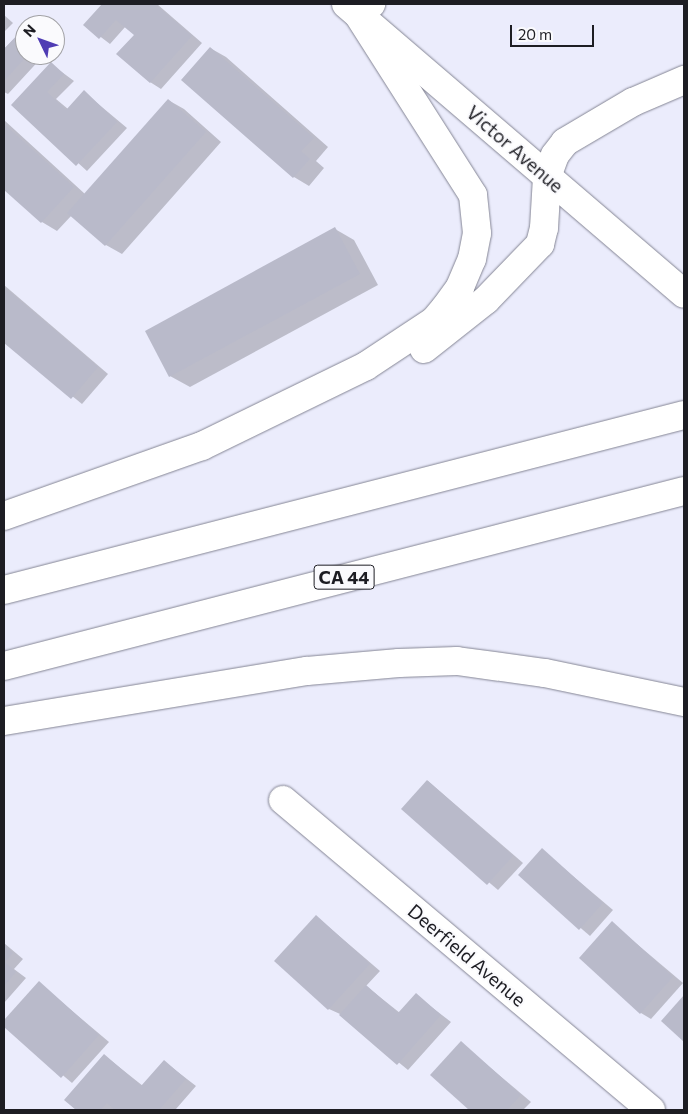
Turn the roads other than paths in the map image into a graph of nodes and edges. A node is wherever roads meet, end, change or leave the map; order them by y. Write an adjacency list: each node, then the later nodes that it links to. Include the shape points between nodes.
1 (358, 7): 3 (main road, Victor Avenue); 6 (main road, via 473,195 477,233 472,259 460,287 434,321 397,347 337,381 262,414)
2 (684, 80): 3 (main road, via 633,102 565,142 555,155)
3 (547, 177): 4 (main road, Victor Avenue); 6 (main road, via 540,244 486,300 455,326 350,394 270,428)
4 (684, 294)
5 (684, 415): 9 (main road)
6 (202, 446): 8 (main road)
7 (684, 491): 10 (main road, CA 44)
8 (4, 516)
9 (4, 590)
10 (4, 666)
11 (684, 702): 12 (main road, via 545,673 456,661 307,671)
12 (4, 721)
13 (282, 800): 14 (main road, Deerfield Avenue)
14 (651, 1110)

